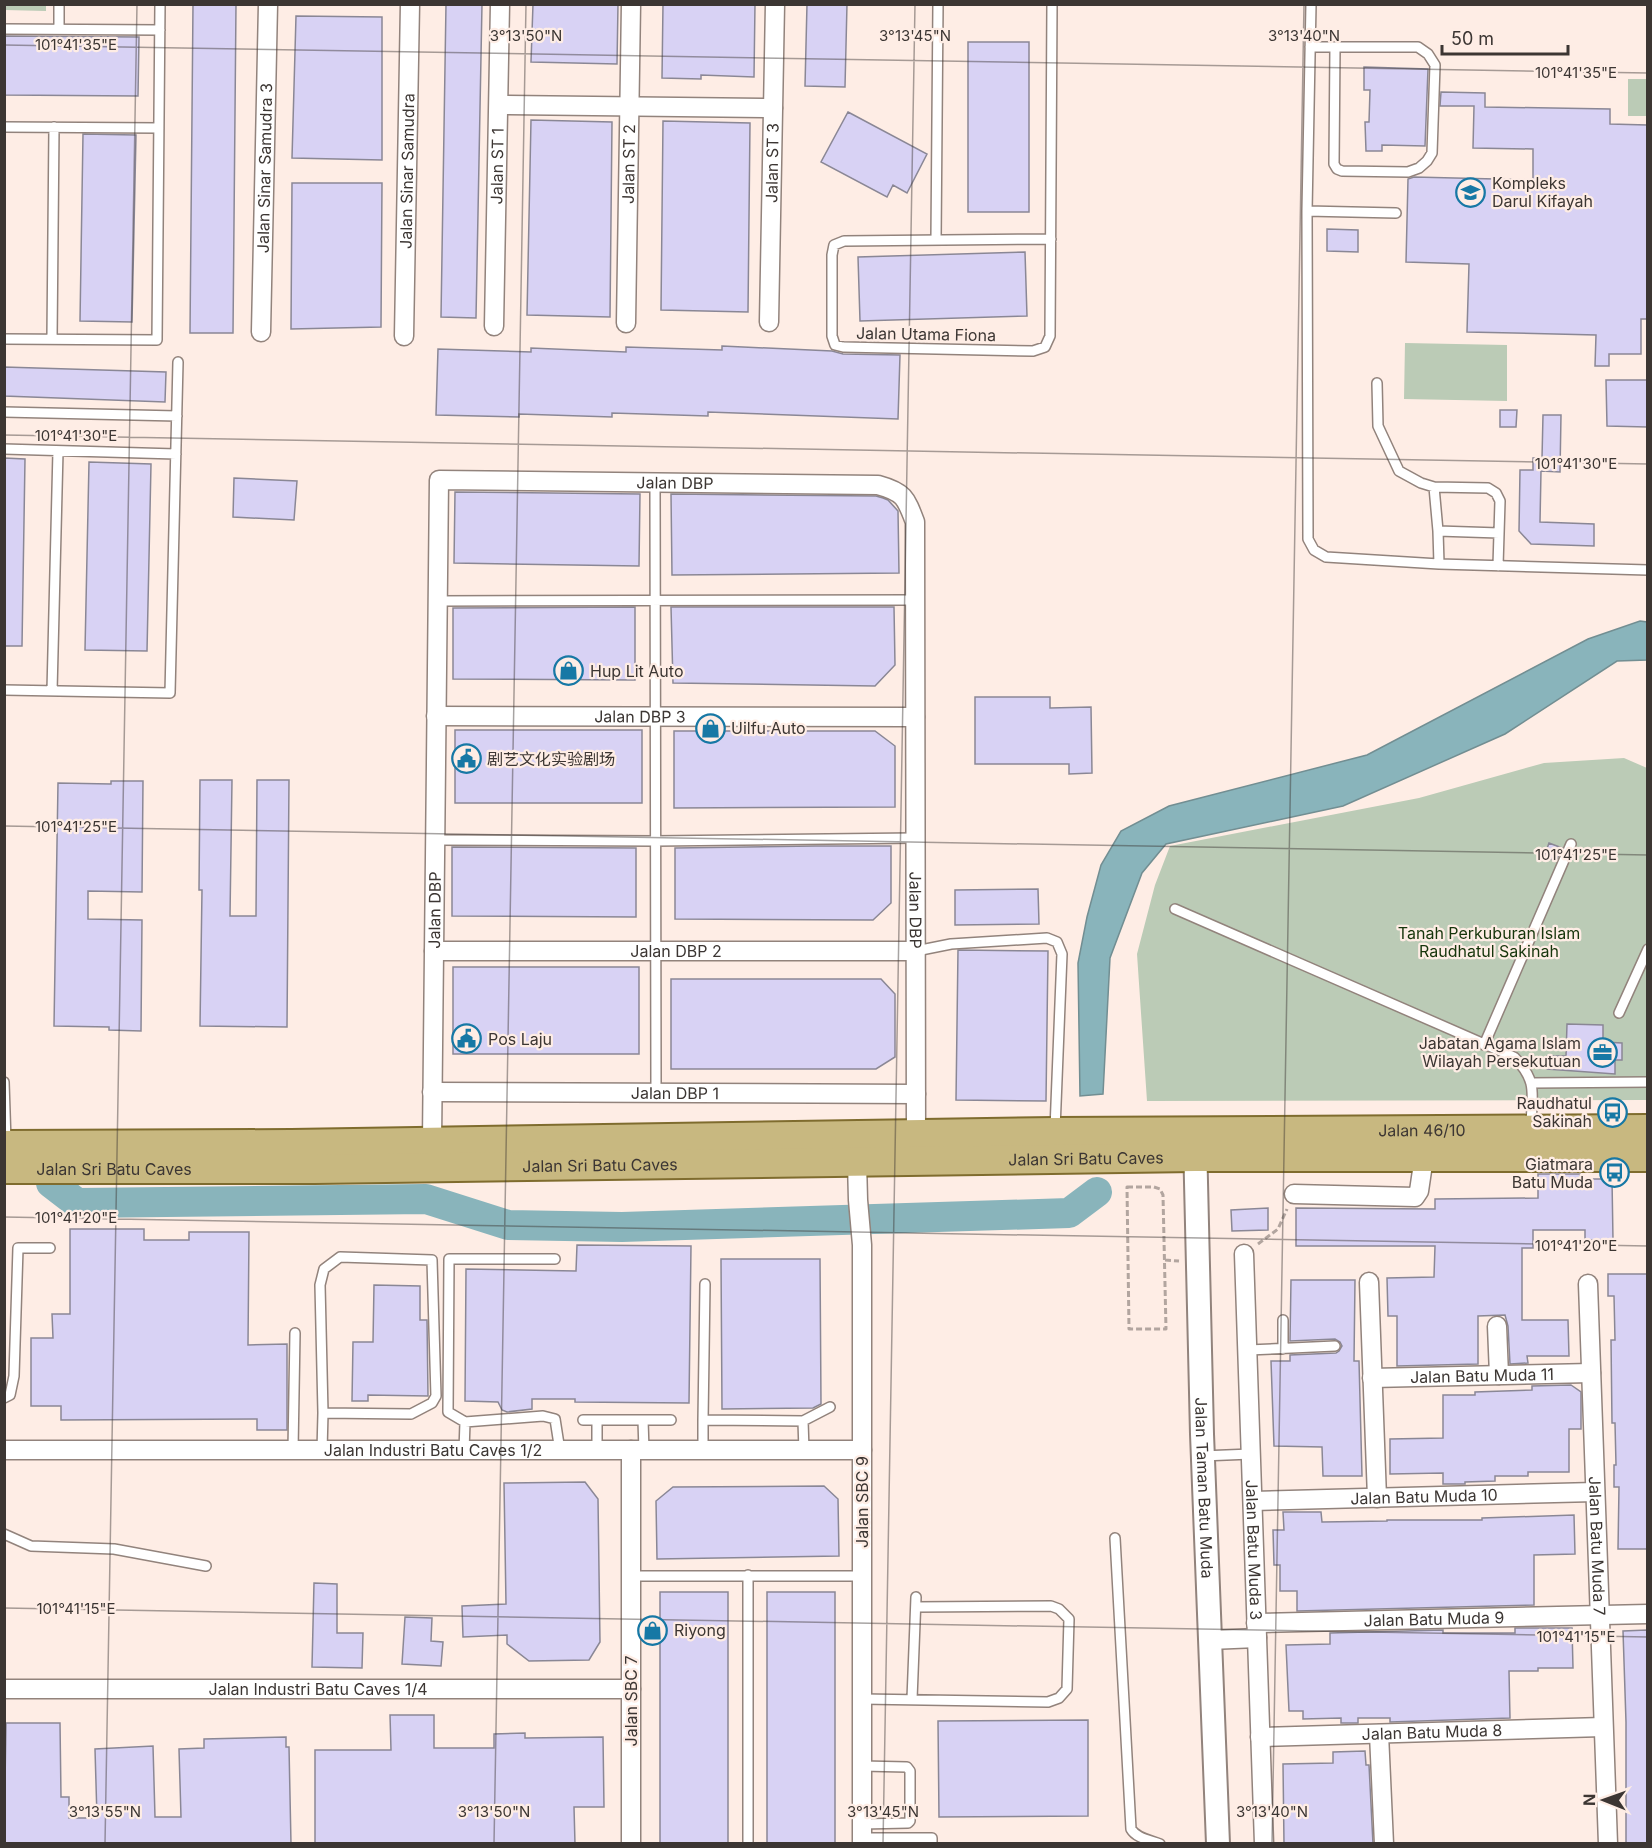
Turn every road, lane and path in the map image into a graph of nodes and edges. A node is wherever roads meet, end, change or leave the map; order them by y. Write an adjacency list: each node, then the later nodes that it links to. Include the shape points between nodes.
1 (59, 4): 12 (lane)
2 (160, 4): 13 (lane)
3 (268, 4): 29 (street, Jalan Sinar Samudra 3)
4 (410, 4): 30 (street, Jalan Sinar Samudra)
5 (500, 4): 16 (street, Jalan ST 1)
6 (631, 4): 17 (street, Jalan ST 2)
7 (775, 4): 18 (street, Jalan ST 3)
8 (938, 4): 24 (lane)
9 (1052, 4): 25 (lane)
10 (1311, 4): 14 (lane)
11 (4, 29): 12 (lane)
12 (59, 29): 13 (lane)
13 (160, 30): 21 (lane)
14 (1310, 46): 15 (lane); 22 (lane)
15 (1335, 47): 15 (lane, via 1418,47 1428,54 1435,65 1436,81 1432,153 1419,168 1408,172 1337,169)
16 (499, 105): 17 (street); 28 (street, Jalan ST 1)
17 (630, 106): 18 (street); 27 (street, Jalan ST 2)
18 (773, 108): 26 (street, Jalan ST 3)
19 (4, 127): 20 (lane)
20 (54, 127): 21 (lane); 32 (lane)
21 (159, 128): 32 (lane, via 157,340)
22 (1307, 211): 23 (lane); 44 (lane, via 1308,539 1314,550 1326,557)
23 (1396, 213)
24 (936, 239): 25 (lane); 25 (lane, Jalan Utama Fiona, via 844,241 834,245 835,345 1033,351 1045,347 1050,336)
25 (1051, 239)
26 (769, 322)
27 (626, 323)
28 (494, 326)
29 (261, 332)
30 (404, 336)
31 (4, 339): 32 (lane)
32 (52, 339)
33 (178, 362): 36 (lane)
34 (1377, 382): 41 (lane, via 1378,426 1399,471)
35 (4, 412): 36 (lane)
36 (177, 416): 39 (lane)
37 (4, 449): 38 (lane)
38 (58, 451): 39 (lane); 51 (lane)
39 (176, 454): 51 (lane, via 170,693)
40 (655, 483): 47 (lane); 48 (street, Jalan DBP, via 879,485 896,490 907,500 915,522); 49 (street, Jalan DBP, via 439,480)
41 (1434, 487): 42 (lane); 43 (lane, via 1488,488 1496,493 1500,501)
42 (1438, 531): 43 (lane); 44 (lane)
43 (1499, 533): 45 (lane)
44 (1439, 564): 45 (lane)
45 (1498, 566): 46 (lane)
46 (1647, 570)
47 (655, 600): 48 (lane); 49 (lane); 53 (lane)
48 (915, 600): 54 (street, Jalan DBP)
49 (438, 601): 52 (street, Jalan DBP)
50 (4, 690): 51 (lane)
51 (52, 691)
52 (436, 716): 53 (street, Jalan DBP 3); 56 (street, Jalan DBP)
53 (656, 717): 54 (street, Jalan DBP 3); 57 (lane)
54 (915, 717): 55 (street, Jalan DBP)
55 (915, 838): 57 (lane); 63 (street, Jalan DBP)
56 (435, 840): 57 (lane); 61 (street, Jalan DBP)
57 (656, 841): 62 (lane)
58 (1571, 844): 65 (lane)
59 (1175, 909): 65 (lane)
60 (1647, 949): 64 (lane)
61 (434, 951): 62 (street, Jalan DBP 2); 69 (street, Jalan DBP)
62 (656, 951): 63 (street, Jalan DBP 2); 70 (lane)
63 (916, 951): 71 (street, Jalan DBP); 74 (lane, via 951,944 1047,938 1057,942 1062,954)
64 (1619, 1013)
65 (1484, 1045): 68 (lane, via 1514,1058 1527,1070)
66 (4, 1082): 78 (lane)
67 (1647, 1082): 68 (lane)
68 (1532, 1083): 73 (lane)
69 (432, 1092): 70 (street, Jalan DBP 1); 75 (street, Jalan DBP)
70 (656, 1093): 71 (street, Jalan DBP 1)
71 (916, 1094): 77 (street, Jalan DBP)
72 (1647, 1129): 73 (main road, Jalan 46/10)
73 (1531, 1130): 76 (main road, Jalan 46/10)
74 (1055, 1132): 76 (main road, Jalan Sri Batu Caves); 77 (main road, Jalan Sri Batu Caves)
75 (432, 1141): 77 (main road, Jalan Sri Batu Caves); 78 (main road, Jalan Sri Batu Caves)
76 (1195, 1144): 77 (main road, Jalan Sri Batu Caves); 79 (main road, Jalan 46/10); 120 (street, Jalan Taman Batu Muda)
77 (916, 1147): 81 (main road, Jalan Sri Batu Caves)
78 (5, 1153): 81 (main road, Jalan Sri Batu Caves, via 315,1169)
79 (1424, 1157): 80 (main road, Jalan 46/10); 83 (street, via 1415,1197)
80 (1647, 1157)
81 (857, 1162): 117 (street, Jalan SBC 9, via 862,1245)
82 (1127, 1187): 82 (path, via 1130,1329 1166,1329 1163,1195 1154,1187)
83 (1294, 1194): 85 (path, via 1278,1229)
84 (50, 1248): 99 (lane, via 18,1248 14,1376 10,1395)
85 (1244, 1254): 95 (street, Jalan Batu Muda 3)
86 (555, 1259): 108 (lane, via 449,1259 448,1412)
87 (1369, 1282): 98 (street)
88 (705, 1284): 106 (lane)
89 (1588, 1284): 96 (street, Jalan Batu Muda 7)
90 (1283, 1320): 94 (lane)
91 (1497, 1326): 97 (street)
92 (295, 1333): 110 (lane)
93 (1335, 1346): 94 (lane)
94 (1283, 1349): 95 (lane)
95 (1248, 1350): 119 (street, Jalan Batu Muda 3)
96 (1591, 1372): 97 (street, Jalan Batu Muda 11); 121 (street, Jalan Batu Muda 7)
97 (1499, 1375): 98 (street, Jalan Batu Muda 11)
98 (1372, 1378): 122 (street)
99 (4, 1398)
100 (830, 1407): 107 (lane)
101 (323, 1413): 101 (lane, via 411,1414 432,1403 436,1396 432,1260 340,1257 324,1269 320,1285); 118 (lane)
102 (583, 1420): 103 (lane)
103 (597, 1420): 104 (lane); 113 (lane)
104 (643, 1420): 105 (lane); 114 (lane)
105 (671, 1420)
106 (704, 1420): 107 (lane); 115 (lane)
107 (803, 1421): 116 (lane)
108 (465, 1422): 111 (lane); 112 (lane, via 543,1416 555,1419)
109 (4, 1450): 110 (street, Jalan Industri Batu Caves 1/2)
110 (293, 1450): 118 (street, Jalan Industri Batu Caves 1/2)
111 (464, 1450): 112 (street, Jalan Industri Batu Caves 1/2); 118 (street, Jalan Industri Batu Caves 1/2)
112 (560, 1450): 113 (street, Jalan Industri Batu Caves 1/2)
113 (597, 1450): 114 (street, Jalan Industri Batu Caves 1/2)
114 (637, 1450): 115 (street, Jalan Industri Batu Caves 1/2); 128 (street, Jalan SBC 7)
115 (704, 1450): 116 (street, Jalan Industri Batu Caves 1/2)
116 (804, 1450): 117 (street, Jalan Industri Batu Caves 1/2)
117 (862, 1450): 129 (street, Jalan SBC 9)
118 (322, 1451)
119 (1251, 1454): 120 (lane); 123 (street, Jalan Batu Muda 3)
120 (1202, 1456): 133 (street, Jalan Taman Batu Muda)
121 (1595, 1492): 122 (street, Jalan Batu Muda 10); 131 (street, Jalan Batu Muda 7)
122 (1377, 1498): 123 (street, Jalan Batu Muda 10)
123 (1253, 1502): 132 (street, Jalan Batu Muda 3)
124 (4, 1534): 126 (lane, via 31,1546 114,1549)
125 (1115, 1538): 146 (lane, via 1131,1828 1134,1834)
126 (206, 1566)
127 (748, 1575): 128 (lane); 129 (lane); 144 (lane)
128 (631, 1576): 135 (street, Jalan SBC 7)
129 (862, 1576): 136 (street, Jalan SBC 9)
130 (1647, 1614): 131 (street, Jalan Batu Muda 9)
131 (1600, 1615): 132 (street, Jalan Batu Muda 9); 138 (street, Jalan Batu Muda 7)
132 (1256, 1631): 133 (street, Jalan Batu Muda 9); 140 (street, Jalan Batu Muda 3)
133 (1210, 1640): 147 (street, Jalan Taman Batu Muda)
134 (4, 1689): 135 (street, Jalan Industri Batu Caves 1/4)
135 (631, 1689): 143 (street, Jalan SBC 7)
136 (862, 1699): 137 (lane); 141 (street, Jalan SBC 9)
137 (912, 1699): 137 (lane, via 916,1602 1051,1606 1069,1619 1067,1689 1059,1698 1048,1702)
138 (1604, 1726): 139 (street, Jalan Batu Muda 8); 150 (street, Jalan Batu Muda 7)
139 (1379, 1734): 140 (street, Jalan Batu Muda 8); 149 (street)
140 (1260, 1737): 148 (street, Jalan Batu Muda 3)
141 (862, 1766): 142 (street, Jalan SBC 9); 142 (lane, via 907,1767 910,1771 910,1821)
142 (862, 1835): 145 (lane, via 932,1838)
143 (630, 1844)
144 (748, 1844)
145 (932, 1844)
146 (1160, 1844)
147 (1218, 1844)
148 (1263, 1844)
149 (1384, 1844)
150 (1608, 1844)

